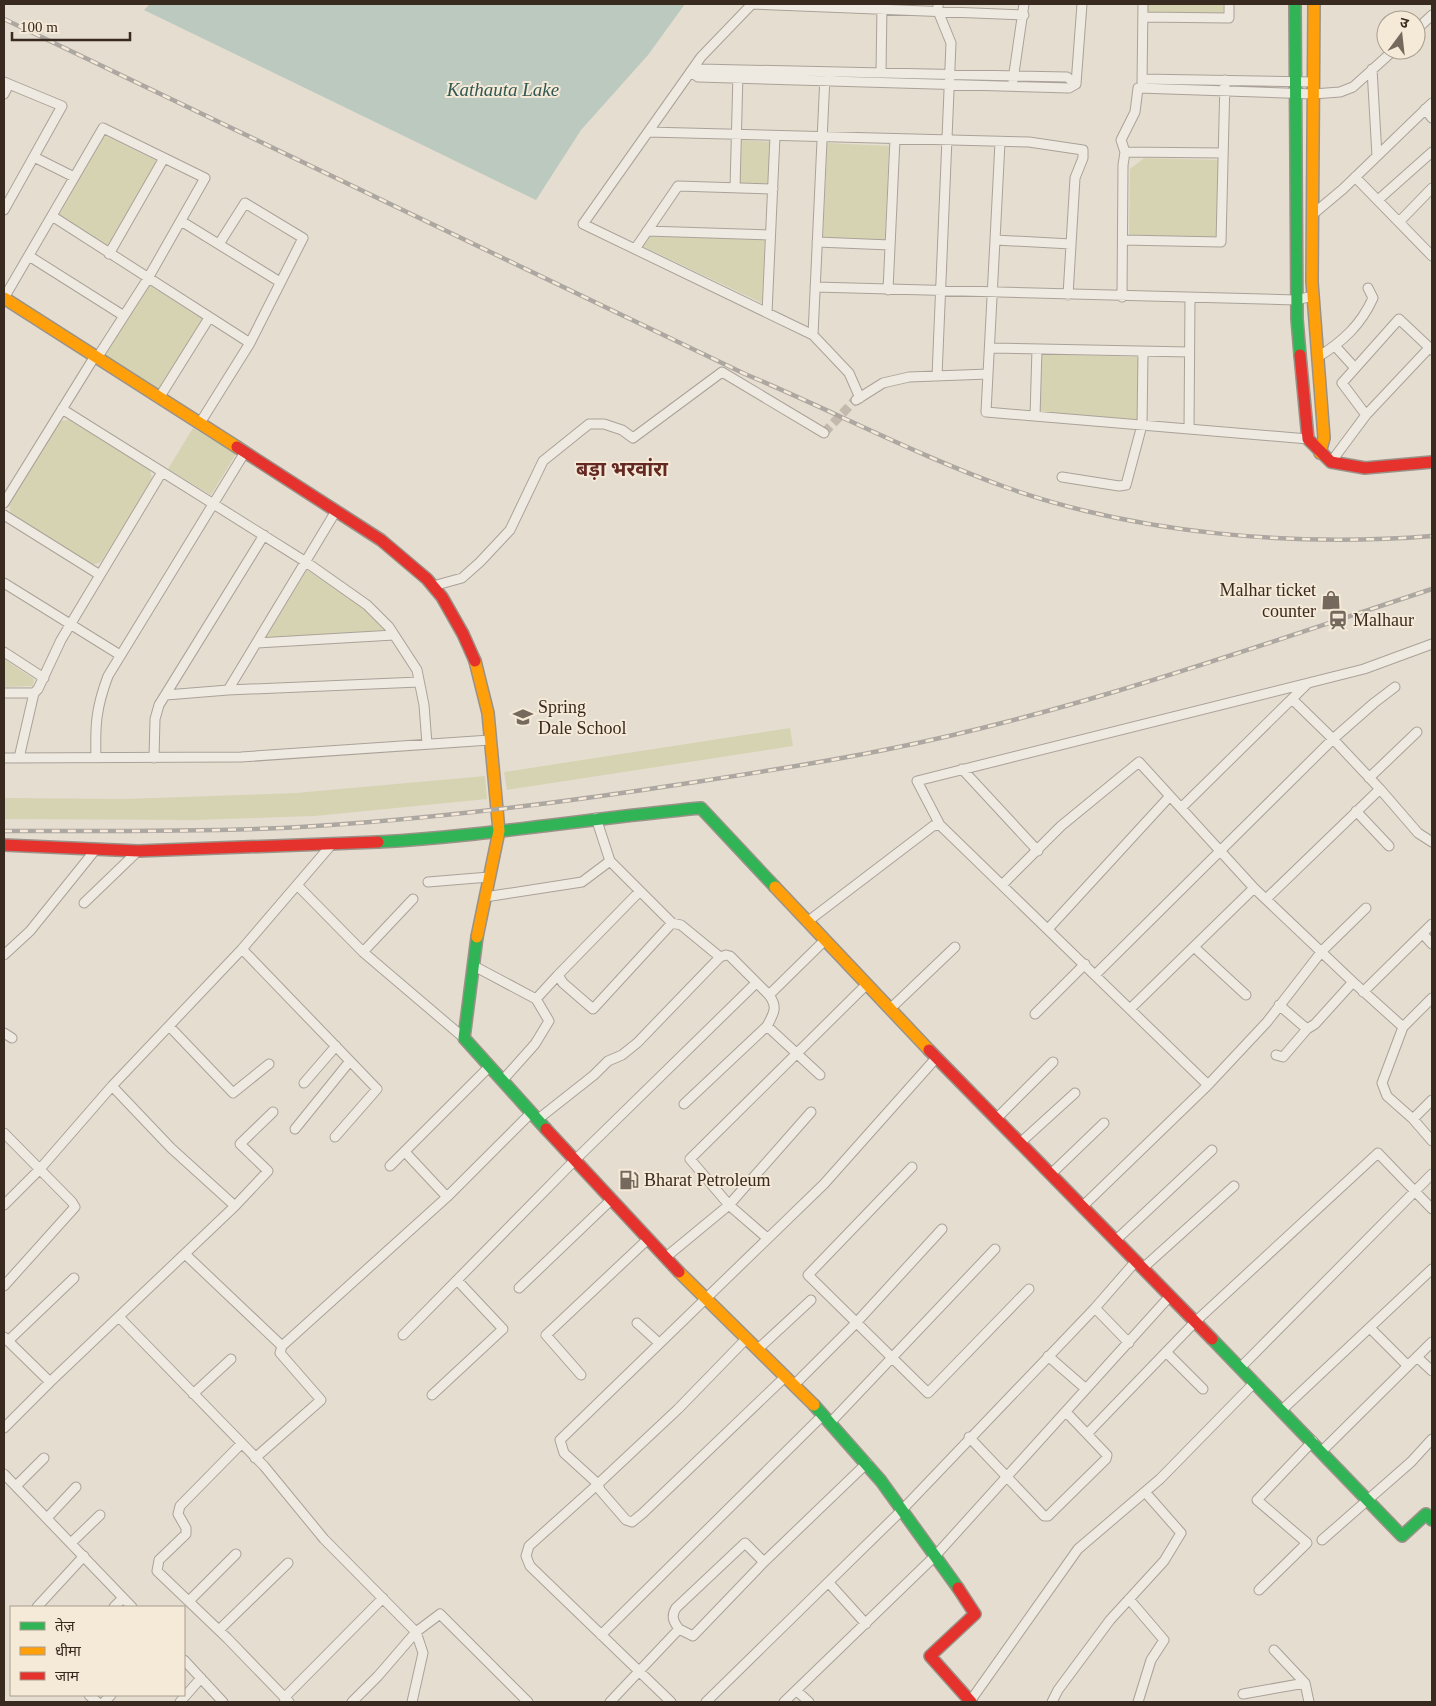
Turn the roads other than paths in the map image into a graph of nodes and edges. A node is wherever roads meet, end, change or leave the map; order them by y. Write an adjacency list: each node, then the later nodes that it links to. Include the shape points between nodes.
1 (752, 4): 8 (street); 14 (street)
2 (1024, 4): 10 (street)
3 (1082, 4): 19 (street, via 1076,84 1069,88)
4 (1143, 4): 11 (street)
5 (1229, 4): 11 (street, via 1228,18)
6 (1295, 4): 24 (street)
7 (1314, 4): 20 (street)
8 (882, 7): 9 (street); 15 (street)
9 (938, 8): 10 (street); 18 (street, via 950,43)
10 (1024, 15): 19 (street)
11 (1143, 17): 22 (street)
12 (1382, 60): 13 (street)
13 (1372, 69): 26 (street, via 1353,87 1340,92); 39 (street)
14 (691, 72): 16 (street, via 698,77); 29 (street)
15 (881, 73): 17 (street); 18 (street)
16 (738, 74): 17 (street); 30 (street)
17 (825, 76): 18 (street); 32 (street)
18 (949, 79): 19 (street); 34 (street)
19 (1013, 80)
20 (1313, 82): 24 (street); 26 (street)
21 (7, 83): 25 (street); 40 (street, via 62,106)
22 (1141, 85): 23 (street); 36 (street, via 1134,112 1120,140)
23 (1225, 85): 24 (street); 38 (street)
24 (1295, 87): 26 (street); 77 (street)
25 (4, 94)
26 (1313, 94): 49 (street)
27 (1429, 106): 28 (street); 39 (street)
28 (1432, 118)
29 (648, 132): 30 (street); 61 (street, via 583,224)
30 (737, 135): 31 (street); 44 (street)
31 (775, 136): 32 (street); 46 (street)
32 (822, 137): 33 (street); 57 (street)
33 (895, 139): 34 (street); 60 (street)
34 (946, 141): 35 (street); 70 (street)
35 (1000, 142): 55 (street); 59 (street, via 1029,142 1083,150 1075,178)
36 (1125, 152): 38 (street); 56 (street, via 1122,164)
37 (1432, 152): 47 (street)
38 (1223, 153): 56 (street, via 1221,242)
39 (1376, 156): 43 (street)
40 (34, 157): 42 (street); 48 (street)
41 (164, 158): 42 (street, via 103,128); 51 (street, via 205,178); 62 (street)
42 (74, 177): 50 (street)
43 (1355, 177): 47 (street); 49 (street)
44 (735, 188): 46 (street); 53 (street, via 678,186)
45 (1432, 188): 52 (street)
46 (772, 189): 54 (street)
47 (1378, 200): 52 (street)
48 (4, 210)
49 (1312, 215): 73 (street)
50 (52, 216): 62 (street); 63 (street)
51 (181, 221): 58 (street); 65 (street)
52 (1400, 221): 64 (street)
53 (647, 231): 54 (street); 61 (street)
54 (770, 235): 78 (street)
55 (995, 240): 59 (street); 71 (street)
56 (1123, 240): 74 (street)
57 (817, 242): 60 (street); 67 (street)
58 (219, 244): 66 (street); 66 (street, via 245,203 303,238)
59 (1071, 244): 72 (street)
60 (890, 245): 69 (street)
61 (635, 250): 78 (street)
62 (109, 254): 65 (street)
63 (29, 256): 75 (street); 79 (street)
64 (1432, 256)
65 (148, 280): 79 (street); 80 (street)
66 (280, 282): 82 (street)
67 (815, 287): 69 (street); 81 (street)
68 (1368, 288): 83 (street, via 1373,298 1365,317)
69 (888, 290): 70 (street)
70 (940, 291): 71 (street); 94 (street)
71 (993, 293): 72 (street); 85 (street)
72 (1068, 295): 74 (street)
73 (1313, 296): 77 (street); 90 (street)
74 (1122, 297): 76 (street)
75 (4, 298): 91 (street)
76 (1190, 298): 77 (street); 89 (street)
77 (1296, 300): 84 (street)
78 (767, 313): 81 (street)
79 (124, 316): 91 (street)
80 (209, 318): 82 (street); 95 (street)
81 (813, 335): 94 (street, via 849,373 858,399 883,383 909,377)
82 (250, 343): 99 (street)
83 (1335, 346): 90 (street); 92 (street)
84 (1299, 347): 90 (street); 104 (street)
85 (990, 348): 86 (street); 93 (street)
86 (1037, 349): 88 (street); 98 (street)
87 (1431, 349): 92 (street, via 1399,319); 97 (street)
88 (1143, 352): 89 (street); 100 (street)
89 (1189, 352): 101 (street)
90 (1317, 352): 103 (street)
91 (96, 357): 95 (street); 96 (street)
92 (1355, 368): 97 (street, via 1342,383)
93 (988, 374): 94 (street); 98 (street, via 986,412)
94 (937, 376)
95 (159, 398): 99 (street)
96 (62, 408): 109 (street); 111 (street)
97 (1366, 415): 107 (street)
98 (1035, 416): 100 (street)
99 (200, 423): 105 (street)
100 (1142, 425): 101 (street); 110 (street, via 1126,485)
101 (1189, 429): 104 (street)
102 (824, 433): 119 (street, via 722,372 633,438 604,424 589,424 543,461 510,530 480,562 462,578)
103 (1324, 438): 104 (street); 106 (street)
104 (1308, 439): 106 (street)
105 (245, 452): 112 (street); 113 (street)
106 (1320, 453): 107 (street)
107 (1331, 462): 108 (street, via 1365,468)
108 (1432, 462)
109 (162, 472): 112 (street); 117 (street)
110 (1062, 478)
111 (4, 503)
112 (214, 503): 115 (street); 125 (street)
113 (336, 511): 116 (street); 119 (street, via 405,558)
114 (4, 515): 117 (street)
115 (264, 535): 116 (street); 133 (street)
116 (306, 562): 121 (street, via 367,605); 122 (street)
117 (100, 575): 120 (street)
118 (4, 583): 120 (street)
119 (433, 586): 137 (street, via 463,634 479,671)
120 (70, 624): 125 (street); 126 (street)
121 (394, 635): 122 (street); 127 (street, via 417,670)
122 (256, 643): 130 (street)
123 (1432, 644): 128 (street, via 1364,669)
124 (4, 652): 126 (street)
125 (120, 655): 141 (street, via 98,702)
126 (44, 678): 131 (street)
127 (419, 682): 130 (street); 138 (street)
128 (1308, 683): 134 (street); 143 (street)
129 (1396, 687): 136 (street)
130 (228, 690): 133 (street)
131 (34, 693): 132 (street); 140 (street)
132 (4, 694)
133 (166, 695): 142 (street, via 159,704 155,719)
134 (1292, 699): 136 (street); 147 (street)
135 (1417, 732): 144 (street)
136 (1333, 739): 144 (street); 159 (street)
137 (490, 740): 138 (street); 151 (street)
138 (428, 744): 142 (street, via 241,757)
139 (4, 758): 140 (street)
140 (19, 758): 141 (street)
141 (96, 758): 142 (street)
142 (154, 758)
143 (962, 769): 150 (street, via 917,781); 158 (street)
144 (1369, 778): 145 (street)
145 (1380, 789): 148 (street); 152 (street, via 1418,833)
146 (1170, 796): 147 (street); 158 (street, via 1139,762 1061,826); 175 (street)
147 (1181, 808): 159 (street)
148 (1356, 811): 155 (street); 169 (street)
149 (596, 818): 151 (street); 160 (street); 172 (street, via 701,808)
150 (940, 824): 163 (street); 172 (street, via 932,826)
151 (499, 831): 153 (street, via 445,838); 161 (street)
152 (1432, 842)
153 (332, 844): 157 (street); 164 (street)
154 (4, 845): 156 (street)
155 (1389, 846)
156 (96, 849): 157 (street); 184 (street, via 30,931)
157 (138, 851): 170 (street)
158 (1038, 851): 163 (street)
159 (1220, 851): 165 (street); 189 (street)
160 (610, 861): 166 (street); 167 (street, via 582,882)
161 (489, 876): 162 (street); 167 (street)
162 (428, 882)
163 (1002, 885): 175 (street)
164 (298, 886): 181 (street); 183 (street)
165 (1254, 888): 169 (street); 180 (street)
166 (640, 891): 173 (street); 188 (street)
167 (485, 897): 187 (street)
168 (413, 899): 183 (street)
169 (1266, 899): 182 (street)
170 (84, 903)
171 (1366, 908): 182 (street)
172 (807, 922): 177 (street)
173 (672, 923): 185 (street, via 681,925); 188 (street, via 593,1009)
174 (1432, 924): 176 (street)
175 (1048, 929): 186 (street)
176 (1423, 934): 178 (street); 193 (street)
177 (825, 940): 192 (street); 194 (street)
178 (1432, 944)
179 (955, 947): 199 (street)
180 (1194, 947): 195 (street); 200 (street)
181 (242, 949): 202 (street); 207 (street)
182 (1322, 951): 190 (street); 198 (street)
183 (363, 952): 206 (street)
184 (4, 955)
185 (720, 957): 191 (street, via 730,956); 225 (street, via 637,1043)
186 (1085, 964): 189 (street); 201 (street)
187 (474, 966): 197 (street); 206 (street)
188 (558, 975): 197 (street)
189 (1095, 975): 200 (street)
190 (1353, 982): 193 (street); 205 (street)
191 (756, 983): 194 (street); 236 (street)
192 (867, 984): 199 (street); 208 (street)
193 (1364, 992): 204 (street)
194 (769, 995): 203 (street, via 775,1008)
195 (1246, 996)
196 (1432, 998): 204 (street)
197 (536, 999): 216 (street, via 549,1021 535,1044)
198 (1279, 1005): 205 (street); 218 (street)
199 (890, 1009): 210 (street)
200 (1130, 1009): 218 (street)
201 (1035, 1014)
202 (169, 1026): 213 (street, via 233,1093); 219 (street)
203 (767, 1026): 208 (street); 222 (street)
204 (1403, 1027): 227 (street, via 1382,1083 1387,1096)
205 (1307, 1029): 209 (street, via 1283,1057)
206 (464, 1038): 214 (street)
207 (336, 1046): 211 (street); 217 (street)
208 (797, 1054): 215 (street); 246 (street, via 690,1159)
209 (1276, 1055)
210 (937, 1057): 226 (street); 252 (street, via 824,1184)
211 (350, 1061): 229 (street); 231 (street, via 377,1089)
212 (1053, 1062): 226 (street)
213 (269, 1064)
214 (489, 1067): 216 (street); 235 (street)
215 (820, 1075)
216 (502, 1081): 225 (street)
217 (304, 1083)
218 (1208, 1085): 249 (street)
219 (112, 1086): 239 (street); 248 (street, via 171,1148)
220 (1074, 1093): 233 (street)
221 (1432, 1100): 227 (street)
222 (684, 1104)
223 (273, 1112): 248 (street, via 240,1144 268,1171)
224 (811, 1112): 246 (street)
225 (534, 1117): 236 (street); 244 (street)
226 (996, 1119): 233 (street)
227 (1413, 1119): 232 (street)
228 (1104, 1123): 240 (street)
229 (295, 1130)
230 (5, 1137): 239 (street)
231 (335, 1137)
232 (1432, 1141)
233 (1020, 1143): 240 (street)
234 (1212, 1150): 254 (street)
235 (405, 1152): 237 (street); 244 (street)
236 (574, 1161): 245 (street); 261 (street)
237 (390, 1166)
238 (912, 1167): 272 (street, via 808,1275)
239 (39, 1170): 247 (street); 262 (street, via 75,1207)
240 (1051, 1174): 249 (street)
241 (1432, 1174): 243 (street)
242 (1234, 1186): 258 (street)
243 (1416, 1192): 250 (street); 270 (street, via 1378,1153); 288 (street)
244 (447, 1197): 280 (street)
245 (611, 1200): 253 (street); 263 (street)
246 (729, 1204): 252 (street); 257 (street)
247 (4, 1205)
248 (235, 1206): 256 (street)
249 (1083, 1206): 254 (street)
250 (1432, 1209)
251 (942, 1229): 272 (street)
252 (768, 1238): 266 (street)
253 (648, 1239): 257 (street); 290 (street, via 546,1335)
254 (1116, 1240): 258 (street)
255 (996, 1249): 286 (street)
256 (185, 1254): 269 (street); 280 (street)
257 (666, 1257): 266 (street)
258 (1140, 1265): 265 (street); 268 (street)
259 (1432, 1269): 273 (street)
260 (74, 1278): 276 (street)
261 (457, 1280): 274 (street); 298 (street, via 503,1329)
262 (4, 1286)
263 (519, 1288)
264 (1029, 1289): 286 (street, via 928,1393)
265 (1170, 1296): 270 (street); 279 (street)
266 (705, 1298): 275 (street); 278 (street)
267 (811, 1300): 281 (street)
268 (1095, 1308): 279 (street); 283 (street)
269 (119, 1318): 292 (street); 297 (street)
270 (1195, 1322): 282 (street); 288 (street)
271 (637, 1323): 278 (street)
272 (855, 1324): 286 (street); 294 (street)
273 (1370, 1328): 287 (street); 299 (street)
274 (403, 1335)
275 (747, 1338): 281 (street); 314 (street)
276 (6, 1339): 292 (street)
277 (1432, 1342): 284 (street)
278 (659, 1343): 314 (street, via 560,1440 564,1453)
279 (1129, 1343): 295 (street)
280 (282, 1346): 310 (street, via 280,1353 285,1361 321,1400)
281 (758, 1349): 291 (street)
282 (1166, 1352): 296 (street); 303 (street)
283 (1048, 1356): 295 (street); 304 (street)
284 (1417, 1357): 287 (street); 289 (street)
285 (231, 1359): 297 (street)
286 (892, 1360): 301 (street)
287 (1408, 1366): 308 (street)
288 (1240, 1368): 293 (street)
289 (1432, 1371)
290 (582, 1375)
291 (786, 1376): 294 (street); 314 (street, via 632,1522 626,1520)
292 (50, 1382): 302 (street)
293 (1255, 1382): 299 (street); 317 (street)
294 (795, 1384): 301 (street)
295 (1086, 1389): 300 (street)
296 (1203, 1389)
297 (192, 1394): 307 (street)
298 (432, 1395)
299 (1282, 1410): 306 (street)
300 (1066, 1412): 303 (street); 313 (street)
301 (826, 1419): 311 (street); 343 (street)
302 (4, 1428)
303 (1088, 1433): 313 (street, via 1108,1454 1106,1459 1048,1516 1044,1516)
304 (969, 1437): 313 (street); 319 (street)
305 (1432, 1439): 318 (street, via 1411,1462)
306 (1312, 1441): 308 (street); 331 (street, via 1257,1500 1307,1543)
307 (241, 1444): 310 (street); 335 (street, via 180,1506 178,1514 186,1534 157,1564 158,1573)
308 (1322, 1451): 318 (street)
309 (44, 1458): 315 (street)
310 (255, 1458): 333 (street, via 324,1539)
311 (866, 1463): 319 (street); 328 (street)
312 (4, 1474): 315 (street)
313 (1006, 1477): 326 (street)
314 (598, 1484): 343 (street, via 529,1546 526,1556 530,1566)
315 (16, 1486): 322 (street)
316 (76, 1488): 322 (street)
317 (1145, 1492): 334 (street, via 1181,1534 1164,1561); 352 (street, via 1078,1550)
318 (1367, 1499): 320 (street, via 1402,1536); 323 (street)
319 (901, 1509): 326 (street); 330 (street)
320 (1430, 1514)
321 (100, 1515): 324 (street)
322 (47, 1518): 324 (street)
323 (1322, 1540)
324 (71, 1543): 327 (street)
325 (236, 1554): 335 (street)
326 (936, 1555): 339 (street); 352 (street, via 975,1614 930,1656)
327 (84, 1556): 332 (street); 336 (street)
328 (764, 1562): 340 (street, via 693,1636); 340 (street, via 746,1543 676,1608 673,1621)
329 (288, 1564): 341 (street)
330 (829, 1583): 339 (street); 360 (street)
331 (1259, 1590)
332 (123, 1598): 337 (street); 338 (street)
333 (382, 1598): 342 (street); 351 (street)
334 (1129, 1599): 363 (street, via 1110,1620); 364 (street, via 1164,1640 1151,1660)
335 (189, 1601): 341 (street)
336 (38, 1606)
337 (115, 1606)
338 (131, 1606)
339 (866, 1624): 349 (street)
340 (679, 1629): 346 (street)
341 (219, 1630): 351 (street)
342 (416, 1632): 355 (street); 356 (street, via 423,1654); 357 (street, via 440,1614)
343 (600, 1634): 346 (street)
344 (1274, 1650): 348 (street)
345 (185, 1661): 347 (street)
346 (638, 1671): 358 (street); 359 (street)
347 (202, 1678): 353 (street); 354 (street)
348 (1305, 1683): 350 (street); 365 (street)
349 (796, 1690): 361 (street); 362 (street)
350 (1243, 1694)
351 (286, 1700)
352 (971, 1701)
353 (180, 1702)
354 (223, 1702)
355 (352, 1702)
356 (412, 1702)
357 (528, 1702)
358 (610, 1702)
359 (671, 1702)
360 (706, 1702)
361 (784, 1702)
362 (809, 1702)
363 (1052, 1702)
364 (1138, 1702)
365 (1310, 1702)

